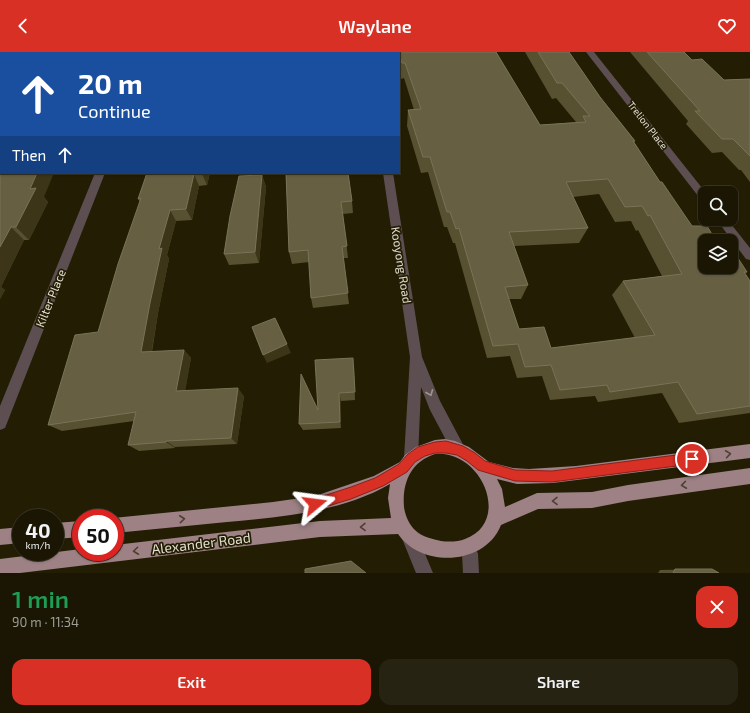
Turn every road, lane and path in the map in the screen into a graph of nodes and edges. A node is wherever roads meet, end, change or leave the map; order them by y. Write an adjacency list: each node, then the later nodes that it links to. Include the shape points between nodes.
1 (590, 52): 4 (street, Trelion Place)
2 (100, 174): 8 (street, Kilter Place)
3 (388, 174): 7 (street, Kooyong Road)
4 (698, 190)
5 (726, 226): 6 (street)
6 (750, 256)
7 (416, 357): 9 (street, Kooyong Road, one-way to 9, via 435,405); 11 (street, Kooyong Road)
8 (0, 423)
9 (459, 450): 11 (main road, via 435,447 422,451); 12 (main road)
10 (750, 451): 12 (main road, one-way to 10, via 515,476 552,477)
11 (407, 463): 15 (main road, Alexander Road, one-way to 11, via 315,504 379,482); 16 (main road, via 397,483 395,495 396,509)
12 (482, 466): 14 (main road, via 495,488)
13 (750, 476): 14 (main road, one-way to 14, via 592,500 537,501)
14 (497, 519): 19 (main road, via 484,545)
15 (124, 524)
16 (406, 531): 19 (main road, via 422,549 438,556 455,558); 20 (main road, Alexander Road, one-way to 20, via 320,529); 21 (street)
17 (12, 536): 18 (main road)
18 (0, 537)
19 (470, 554): 22 (street)
20 (0, 567)
21 (425, 573)
22 (471, 573)

